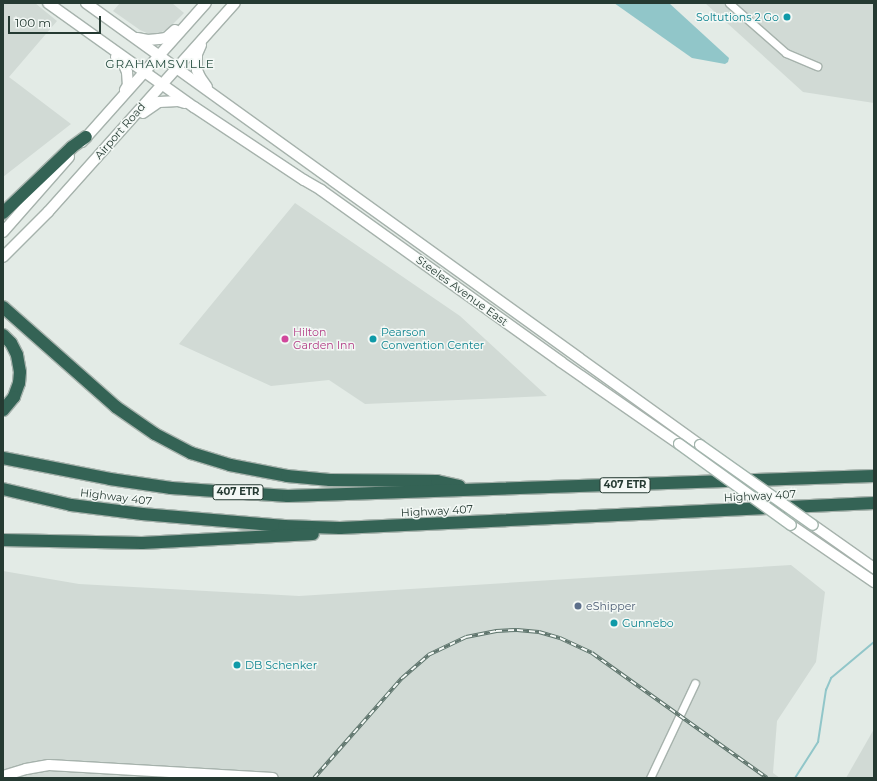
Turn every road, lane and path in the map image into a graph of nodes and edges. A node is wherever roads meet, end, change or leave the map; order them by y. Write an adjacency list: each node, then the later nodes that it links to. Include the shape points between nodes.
1 (48, 3): 9 (main road, Steeles Avenue East)
2 (86, 3): 8 (main road, Steeles Avenue East)
3 (206, 3): 6 (main road, Airport Road)
4 (235, 3): 7 (main road, Airport Road)
5 (730, 3): 11 (street, via 786,53)
6 (194, 16): 8 (main road, via 184,20 166,38 148,40); 10 (main road, Airport Road)
7 (208, 32): 12 (main road, Airport Road); 15 (main road, via 196,59 200,77)
8 (130, 35): 10 (main road, Steeles Avenue East)
9 (104, 43): 13 (main road, Steeles Avenue East); 16 (main road, via 108,52 121,61 127,72 128,84)
10 (159, 55): 12 (main road, Steeles Avenue East); 13 (main road, Airport Road)
11 (817, 66)
12 (176, 68): 14 (main road, Airport Road); 15 (main road, Steeles Avenue East)
13 (144, 71): 14 (main road, Steeles Avenue East); 16 (main road, Airport Road)
14 (162, 84): 17 (main road, Steeles Avenue East); 18 (main road, Airport Road)
15 (211, 93): 33 (main road, Steeles Avenue East, bridge)
16 (117, 102): 19 (main road, Airport Road)
17 (194, 107): 18 (main road, via 178,101 159,102 146,109 126,132); 34 (main road, Steeles Avenue East, bridge, via 321,190)
18 (116, 136): 22 (main road, Airport Road, via 48,212)
19 (86, 138): 20 (highway, via 72,147); 21 (main road, Airport Road)
20 (3, 213)
21 (3, 232)
22 (3, 257)
23 (3, 307): 29 (highway, via 116,406 155,434 191,453 230,465 287,476 330,480 437,481)
24 (3, 335): 25 (highway, via 17,355 20,372 14,397)
25 (3, 410)
26 (3, 458): 29 (highway, Highway 407 / 407 ETR, via 171,488 280,495)
27 (874, 476): 29 (highway, Highway 407 / 407 ETR)
28 (3, 488): 31 (highway, Highway 407, via 71,504 142,514)
29 (476, 489)
30 (874, 503): 31 (highway, Highway 407)
31 (340, 528): 32 (highway, via 300,534 142,543)
32 (3, 540)
33 (874, 568)
34 (874, 582)
35 (695, 683): 38 (street)
36 (3, 776): 37 (main road, via 49,765)
37 (273, 778)
38 (650, 778)

